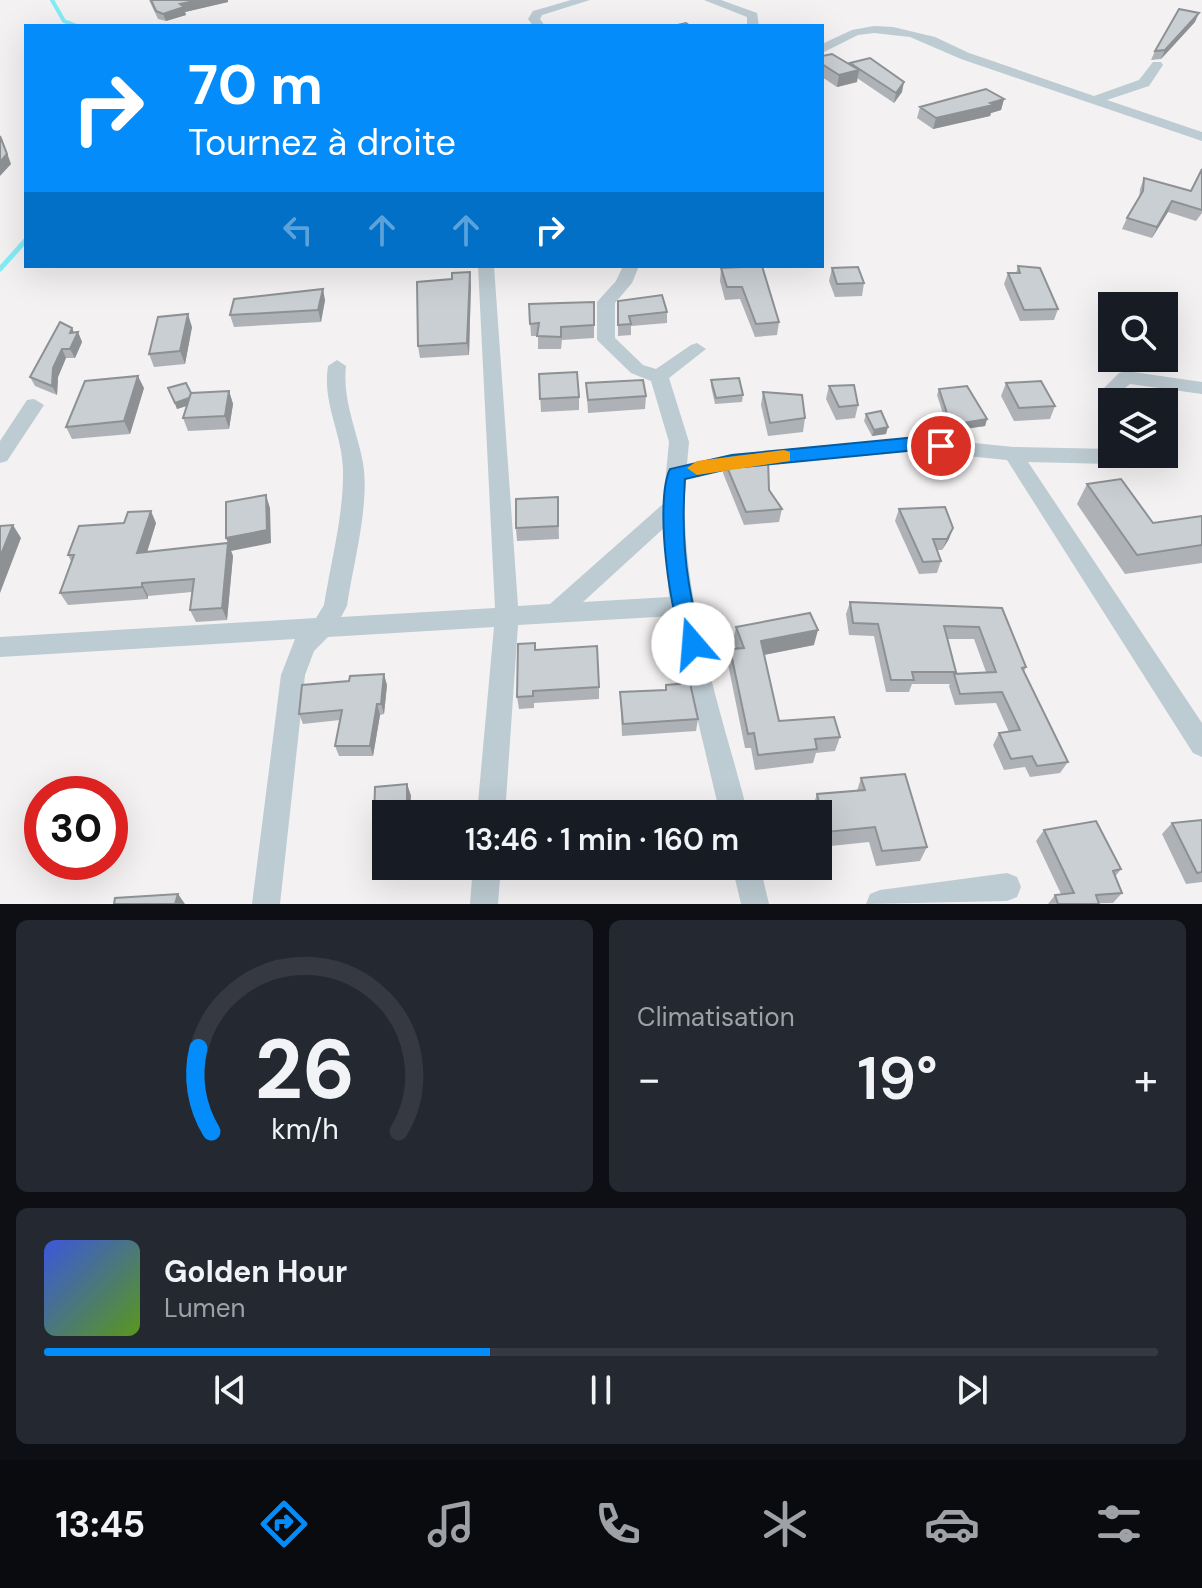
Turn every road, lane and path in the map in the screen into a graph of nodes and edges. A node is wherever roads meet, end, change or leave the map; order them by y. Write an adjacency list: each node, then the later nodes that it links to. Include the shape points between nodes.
1 (584, 0): 3 (street, via 537,13)
2 (710, 0): 4 (street, via 753,15)
3 (538, 24)
4 (753, 24)
5 (824, 47): 7 (street, via 856,31 914,35)
6 (1157, 65): 7 (street, via 1144,83)
7 (1097, 99): 8 (street)
8 (1202, 137)
9 (486, 268): 24 (street)
10 (630, 268): 13 (street, via 606,302 606,340 637,369)
11 (697, 349): 13 (street)
12 (337, 366): 25 (street, via 334,388 353,465 353,494 335,606)
13 (659, 377): 20 (street, via 679,442)
14 (1113, 388): 15 (street, via 1126,377)
15 (1202, 388)
16 (34, 405): 18 (street)
17 (1013, 454): 19 (street); 20 (street, via 917,444 732,461); 27 (street)
18 (0, 456)
19 (1098, 457)
20 (676, 474): 21 (street)
21 (673, 507): 22 (street); 23 (street)
22 (681, 606): 23 (street); 29 (street)
23 (557, 612): 24 (street)
24 (507, 615): 25 (street); 28 (street)
25 (323, 627): 26 (street); 33 (street, via 304,645 293,675)
26 (0, 647)
27 (1202, 745)
28 (492, 800)
29 (731, 800)
30 (486, 880): 34 (street)
31 (749, 880): 35 (street)
32 (1007, 887): 36 (street)
33 (266, 904)
34 (484, 904)
35 (755, 904)
36 (880, 904)

